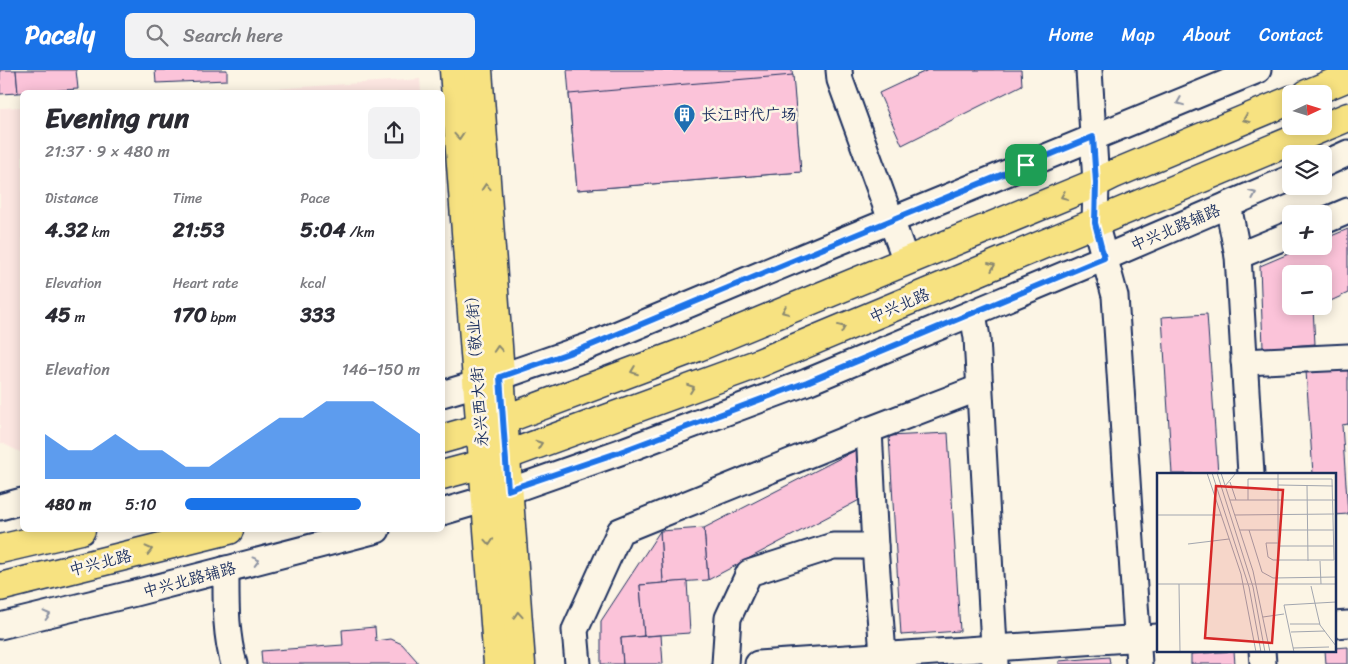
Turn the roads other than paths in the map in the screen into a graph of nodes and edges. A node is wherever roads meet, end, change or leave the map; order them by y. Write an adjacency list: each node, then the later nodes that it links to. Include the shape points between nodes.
1 (454, 70): 27 (main road, 永兴西大街（敬业街）, one-way to 27)
2 (478, 70): 27 (main road, 永兴西大街（敬业街）, one-way to 2)
3 (839, 70): 18 (street)
4 (1089, 70): 10 (street)
5 (1258, 70): 10 (street, one-way to 10)
6 (1348, 77): 7 (main road)
7 (1329, 85)
8 (1282, 104): 14 (main road, one-way to 14)
9 (1348, 117): 19 (main road, 中兴北路)
10 (1093, 137): 14 (street); 18 (street)
11 (1348, 154): 12 (street)
12 (1332, 161)
13 (1282, 182): 15 (street, 中兴北路辅路, one-way to 13)
14 (1096, 183): 19 (street); 23 (main road, one-way to 23)
15 (1228, 205): 21 (street); 22 (street, 中兴北路辅路)
16 (1348, 211): 17 (street)
17 (1332, 218)
18 (890, 221): 23 (street); 27 (street, via 589,346)
19 (1095, 223): 22 (street); 33 (main road, 中兴北路, one-way to 19, via 757,364)
20 (1282, 238): 21 (street)
21 (1238, 256): 26 (street)
22 (1104, 258): 24 (street, 中兴北路辅路); 48 (street, via 1114,296)
23 (906, 261): 30 (main road, one-way to 30, via 698,347)
24 (973, 313): 28 (street); 36 (street, 中兴北路辅路, via 788,389)
25 (1348, 357): 26 (street)
26 (1244, 362): 34 (street)
27 (489, 380): 29 (street); 30 (main road, 永兴西大街（敬业街）)
28 (980, 388): 31 (street); 50 (street)
29 (445, 393)
30 (492, 424): 32 (main road); 33 (main road, 永兴西大街（敬业街）)
31 (869, 430): 43 (street); 55 (street, via 620,531 575,630)
32 (445, 438)
33 (495, 460): 35 (main road, 中兴北路); 36 (main road, 永兴西大街（敬业街）)
34 (1251, 473)
35 (445, 474)
36 (497, 495): 39 (street, 中兴北路辅路); 53 (main road, 永兴西大街（敬业街）, one-way to 53); 54 (main road, 永兴西大街（敬业街）, one-way to 36)
37 (20, 502): 38 (street)
38 (0, 507)
39 (445, 511)
40 (72, 532): 44 (main road)
41 (220, 532): 46 (main road, 中兴北路, one-way to 41)
42 (369, 532): 45 (street, 中兴北路辅路, one-way to 42)
43 (876, 546): 49 (street); 56 (street, via 833,546 749,573 728,618)
44 (0, 549)
45 (226, 569): 47 (street, 中兴北路辅路, one-way to 45); 52 (street, via 225,613)
46 (0, 587)
47 (0, 626)
48 (1148, 637): 50 (street); 58 (street)
49 (883, 655): 50 (street); 51 (street)
50 (995, 656)
51 (853, 661): 57 (street)
52 (234, 664)
53 (498, 664)
54 (521, 664)
55 (578, 664)
56 (725, 664)
57 (758, 664)
58 (1139, 664)

